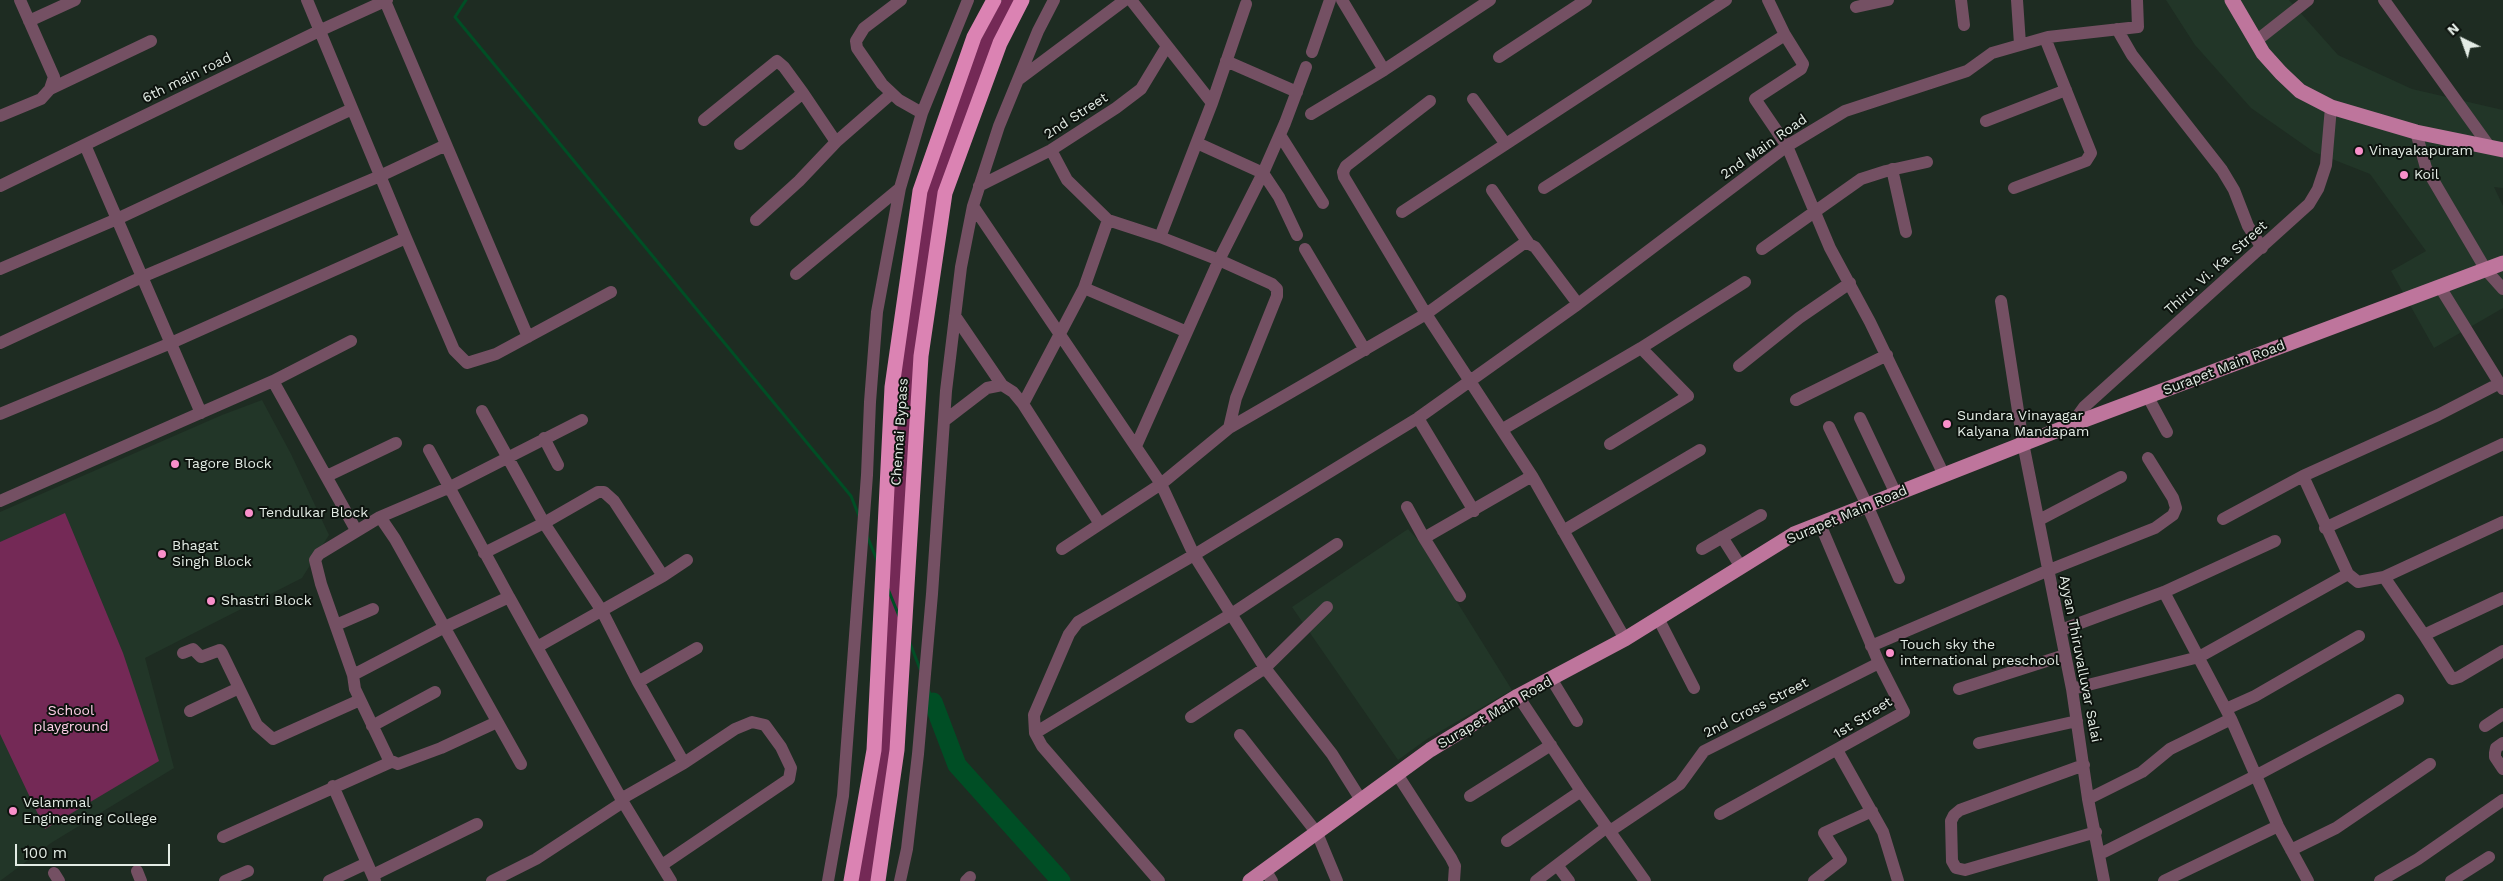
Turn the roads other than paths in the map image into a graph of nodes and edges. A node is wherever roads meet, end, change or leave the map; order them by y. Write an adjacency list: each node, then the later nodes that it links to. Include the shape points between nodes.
1 (20, 0): 27 (street)
2 (75, 0): 27 (street)
3 (307, 0): 30 (street)
4 (386, 0): 30 (street, 6th main road); 65 (street)
5 (901, 0): 47 (street, via 864,28 856,41 857,48)
6 (968, 0): 53 (street)
7 (994, 0): 276 (highway, Chennai Bypass, via 974,37 920,191 892,387 874,750)
8 (1022, 0): 277 (highway, Chennai Bypass, via 1000,43 944,193 921,356 897,750)
9 (1054, 0): 42 (street)
10 (1125, 0): 42 (street)
11 (1130, 0): 36 (street)
12 (1330, 0): 37 (street)
13 (1490, 0): 41 (street)
14 (1586, 0): 38 (street)
15 (1726, 0): 62 (street)
16 (1768, 0): 31 (street)
17 (1888, 0): 26 (street)
18 (1961, 0): 28 (street)
19 (2017, 0): 35 (street)
20 (2137, 0): 29 (street, 2nd Main Road, via 2138,27)
21 (2232, 0): 34 (main road)
22 (2308, 0): 34 (street)
23 (2384, 0): 67 (street)
24 (1347, 2): 41 (street)
25 (1246, 4): 39 (street)
26 (1856, 7)
27 (29, 21): 43 (street, via 54,77)
28 (1964, 25)
29 (2117, 29): 32 (street, 2nd Main Road); 91 (street, via 2132,55 2222,170)
30 (321, 30): 52 (street); 63 (street, 6th main road)
31 (1785, 35): 66 (street, via 1803,64 1801,69 1755,99); 76 (street)
32 (2045, 38): 35 (street, 2nd Main Road); 44 (street)
33 (151, 40): 43 (street)
34 (2256, 41): 51 (main road, via 2280,73 2300,91)
35 (2020, 44): 66 (street, 2nd Main Road, via 1992,53 1967,71 1845,112)
36 (1167, 46): 50 (street); 68 (street, 2nd Street, via 1141,89)
37 (1312, 52)
38 (1500, 57)
39 (1226, 61): 46 (street); 50 (street)
40 (1306, 67): 46 (street)
41 (1384, 70): 54 (street)
42 (1018, 80): 74 (street)
43 (50, 89): 55 (street, via 41,99)
44 (2066, 90): 57 (street); 77 (street, via 2091,153 2086,161)
45 (803, 92): 56 (street, via 776,61); 60 (street); 64 (street)
46 (1297, 92): 59 (street)
47 (891, 94): 53 (street); 60 (street)
48 (1473, 99): 62 (street)
49 (1430, 101): 108 (street, via 1346,166 1343,172)
50 (1212, 103): 61 (street)
51 (2331, 106): 58 (main road); 91 (street, Thiru. Vi. Ka. Street, via 2326,165 2318,189 2309,204)
52 (352, 109): 72 (street); 83 (street)
53 (922, 113): 75 (street)
54 (1311, 114)
55 (0, 116)
56 (704, 120)
57 (1986, 121)
58 (2416, 132): 67 (main road); 97 (street, via 2426,168)
59 (1280, 135): 71 (street); 79 (street)
60 (836, 142): 84 (street)
61 (1197, 143): 71 (street); 88 (street)
62 (1505, 143): 81 (street)
63 (85, 144): 73 (street, 6th main road); 83 (street)
64 (740, 144)
65 (446, 145): 72 (street); 112 (street)
66 (1787, 146): 82 (street); 107 (street, 2nd Main Road)
67 (2496, 148)
68 (1051, 150): 74 (street, 2nd Street); 85 (street, via 1067,180)
69 (1927, 162): 70 (street)
70 (1892, 169): 82 (street, via 1862,179); 86 (street)
71 (1263, 173): 87 (street); 94 (street)
72 (380, 176): 89 (street); 99 (street)
73 (0, 186)
74 (979, 186): 80 (street)
75 (900, 188): 98 (street); 275 (street, via 877,312 843,796)
76 (1544, 188)
77 (2014, 188)
78 (1492, 190): 90 (street)
79 (1323, 203)
80 (973, 206): 109 (street); 111 (street)
81 (1402, 212)
82 (1816, 213): 93 (street); 101 (street, via 1830,248)
83 (117, 219): 96 (street); 99 (street)
84 (756, 220)
85 (1108, 220): 88 (street); 103 (street)
86 (1906, 232)
87 (1298, 235)
88 (1160, 237): 94 (street)
89 (406, 238): 112 (street, via 454,350 466,363 496,354); 115 (street)
90 (1529, 244): 107 (street, via 1535,247); 108 (street, via 1523,244)
91 (2262, 248): 134 (street, Thiru. Vi. Ka. Street, via 2084,407)
92 (1305, 249): 117 (street)
93 (1762, 249)
94 (1218, 260): 110 (street); 136 (street, via 1272,284 1277,296 1236,398)
95 (2503, 264): 97 (main road, Surapet Main Road)
96 (0, 269)
97 (2486, 270): 102 (main road, Surapet Main Road); 104 (street)
98 (796, 274)
99 (142, 276): 114 (street); 115 (street)
100 (1745, 282): 116 (street)
101 (1850, 283): 118 (street); 119 (street)
102 (2440, 287): 123 (street); 124 (main road, Surapet Main Road)
103 (1084, 288): 110 (street); 111 (street)
104 (2503, 289)
105 (611, 292): 112 (street)
106 (2001, 301): 142 (street, Ayyan Thiruvalluvar Salai)
107 (1578, 304): 120 (street, 2nd Main Road)
108 (1426, 314): 117 (street); 120 (street)
109 (955, 316): 122 (street); 133 (street)
110 (1186, 332): 144 (street)
111 (1060, 333): 126 (street); 144 (street)
112 (528, 336)
113 (351, 341): 121 (street)
114 (0, 343)
115 (171, 343): 128 (street); 129 (street)
116 (1641, 348): 137 (street); 141 (street, via 1688,396)
117 (1365, 350): 136 (street)
118 (1887, 355): 125 (street); 150 (street)
119 (1739, 366)
120 (1470, 380): 130 (street, 2nd Main Road); 137 (street)
121 (274, 381): 128 (street); 151 (street)
122 (1002, 385): 126 (street); 133 (street, via 987,388)
123 (2501, 386): 153 (street)
124 (2148, 397): 134 (main road, Surapet Main Road); 138 (street)
125 (1796, 400)
126 (1023, 404): 168 (street)
127 (482, 411): 147 (street)
128 (201, 413): 158 (street)
129 (0, 414)
130 (1418, 418): 161 (street); 180 (street, 2nd Main Road)
131 (1860, 418): 157 (street)
132 (582, 420): 139 (street)
133 (944, 421): 278 (street, via 918,754)
134 (2071, 425): 142 (main road, Surapet Main Road)
135 (1829, 427): 159 (street)
136 (1229, 428): 155 (street)
137 (1503, 429): 152 (street)
138 (2167, 432)
139 (544, 438): 147 (street); 149 (street)
140 (396, 444): 151 (street)
141 (1610, 444)
142 (2023, 444): 150 (main road, Surapet Main Road); 165 (street, Ayyan Thiruvalluvar Salai)
143 (2503, 444): 170 (street)
144 (1136, 446): 155 (street)
145 (429, 450): 156 (street)
146 (1700, 450): 172 (street)
147 (508, 456): 156 (street); 167 (street)
148 (2148, 458): 183 (street, via 2173,498 2174,515 2141,535)
149 (558, 464)
150 (1944, 475): 157 (main road, Surapet Main Road)
151 (327, 476): 171 (street)
152 (1532, 476): 161 (street); 172 (street)
153 (2303, 476): 164 (street); 170 (street)
154 (2121, 477): 165 (street)
155 (1161, 484): 168 (street); 180 (street)
156 (448, 488): 163 (street); 179 (street)
157 (1896, 494): 159 (main road, Surapet Main Road)
158 (0, 501)
159 (1867, 505): 169 (main road, Surapet Main Road); 187 (street)
160 (1407, 507): 174 (street)
161 (1474, 511): 174 (street)
162 (1761, 514): 173 (street)
163 (380, 517): 171 (street); 198 (street)
164 (2222, 519)
165 (2038, 520): 183 (street, Ayyan Thiruvalluvar Salai)
166 (2503, 522): 186 (street)
167 (544, 523): 179 (street); 185 (street, via 592,495 604,492 614,501); 194 (street)
168 (1100, 524): 177 (street)
169 (1820, 524): 182 (main road, Surapet Main Road, via 1794,534); 203 (street, 1st Street)
170 (2325, 528): 184 (street)
171 (356, 530): 197 (street, via 315,560)
172 (1563, 531): 202 (street)
173 (1722, 537): 178 (street); 182 (street)
174 (1424, 538): 189 (street)
175 (2275, 541): 188 (street)
176 (1337, 544): 195 (street)
177 (1062, 549)
178 (1702, 549)
179 (484, 553): 190 (street)
180 (1194, 555): 195 (street); 232 (street, 2nd Main Road, via 1078,622 1069,634 1034,715)
181 (687, 560): 185 (street)
182 (1741, 567): 196 (main road, Surapet Main Road)
183 (2049, 570): 199 (street, Ayyan Thiruvalluvar Salai); 203 (street)
184 (2348, 574): 186 (street, via 2358,582); 209 (street)
185 (663, 576): 194 (street)
186 (2384, 577): 200 (street)
187 (1898, 578)
188 (2164, 592): 199 (street); 209 (street)
189 (1460, 596)
190 (509, 597): 198 (street); 204 (street)
191 (2503, 598): 200 (street)
192 (1327, 607): 211 (street)
193 (373, 609): 197 (street)
194 (602, 611): 204 (street); 214 (street)
195 (1230, 615): 211 (street); 232 (street)
196 (1658, 618): 202 (main road, Surapet Main Road); 216 (street)
197 (336, 625): 212 (street)
198 (444, 627): 212 (street); 228 (street)
199 (2061, 630): 208 (street, Ayyan Thiruvalluvar Salai)
200 (2424, 635): 206 (street, via 2452,679)
201 (2359, 636): 224 (street)
202 (1625, 639): 213 (main road, Surapet Main Road)
203 (1871, 646): 210 (street, 1st Street)
204 (537, 647): 252 (street)
205 (697, 648): 214 (street)
206 (2503, 652)
207 (184, 653): 215 (street, via 193,650 201,656 220,650)
208 (2065, 655): 217 (street, Ayyan Thiruvalluvar Salai); 218 (street)
209 (2199, 657): 217 (street); 224 (street)
210 (1879, 663): 237 (street, 1st Street, via 1904,712); 257 (street, 2nd Cross Street, via 1704,751 1680,784)
211 (1265, 668): 226 (street); 250 (street, via 1332,754)
212 (353, 676): 221 (street)
213 (1552, 680): 220 (main road, Surapet Main Road); 227 (street)
214 (638, 682): 239 (street)
215 (239, 688): 221 (street, via 257,726 273,739); 223 (street)
216 (1694, 688)
217 (2072, 688): 229 (street, Ayyan Thiruvalluvar Salai)
218 (1959, 689)
219 (436, 692): 230 (street)
220 (1518, 696): 236 (street); 244 (main road, Surapet Main Road)
221 (360, 700): 230 (street)
222 (2398, 700): 245 (street)
223 (190, 711)
224 (2228, 714): 245 (street); 249 (street, via 2170,749 2142,772)
225 (2503, 714): 231 (street)
226 (1191, 717)
227 (1577, 721)
228 (497, 722): 238 (street, via 442,748 398,764); 240 (street)
229 (2078, 722): 234 (street); 242 (street, Ayyan Thiruvalluvar Salai)
230 (372, 726): 238 (street)
231 (2485, 726)
232 (1035, 733): 279 (street, via 1042,746)
233 (1240, 735): 258 (street)
234 (1978, 743)
235 (2503, 743): 243 (street, via 2495,753)
236 (1552, 745): 247 (street); 248 (street)
237 (1838, 750): 253 (street, 1st Street); 254 (street)
238 (391, 762): 246 (street)
239 (684, 763): 252 (street); 265 (street, via 752,722 765,725 792,768 790,779)
240 (521, 764)
241 (2430, 764): 262 (street, via 2336,828)
242 (2084, 765): 249 (street, Ayyan Thiruvalluvar Salai); 259 (street, via 1960,810 1951,821 1952,861 1956,868 1965,870)
243 (2503, 769)
244 (1397, 774): 250 (main road, Surapet Main Road); 282 (street, via 1451,858 1455,866)
245 (2257, 775): 256 (street); 263 (street)
246 (333, 786): 260 (street); 268 (street)
247 (1581, 791): 257 (street); 261 (street)
248 (1470, 796)
249 (2088, 799): 259 (street, Ayyan Thiruvalluvar Salai)
250 (1362, 800): 258 (main road, Surapet Main Road)
251 (2503, 800): 291 (street, via 2418,859)
252 (622, 801): 265 (street); 270 (street)
253 (1872, 811): 286 (street, via 1824,833 1841,860); 287 (street, 1st Street, via 1883,832)
254 (1720, 814)
255 (477, 824): 268 (street)
256 (2278, 826): 262 (street); 289 (street)
257 (1609, 829): 266 (street, 2nd Cross Street); 285 (street)
258 (1317, 832): 269 (main road, Surapet Main Road); 281 (street)
259 (2096, 832): 263 (street, Ayyan Thiruvalluvar Salai)
260 (223, 837)
261 (1507, 841)
262 (2291, 850): 290 (street)
263 (2100, 854): 288 (street, Ayyan Thiruvalluvar Salai)
264 (2489, 857): 292 (street)
265 (662, 865): 274 (street)
266 (1557, 865): 283 (street, 2nd Cross Street); 284 (street)
267 (248, 871): 271 (street)
268 (372, 873): 272 (street)
269 (1269, 876): 280 (main road, Surapet Main Road)
270 (510, 878): 273 (street)
271 (225, 881)
272 (329, 881)
273 (492, 881)
274 (671, 881)
275 (828, 881)
276 (851, 881)
277 (878, 881)
278 (900, 881)
279 (1159, 881)
280 (1250, 881)
281 (1336, 881)
282 (1454, 881)
283 (1536, 881)
284 (1569, 881)
285 (1646, 881)
286 (1814, 881)
287 (1898, 881)
288 (2104, 881)
289 (2164, 881)
290 (2308, 881)
291 (2380, 881)
292 (2451, 881)

